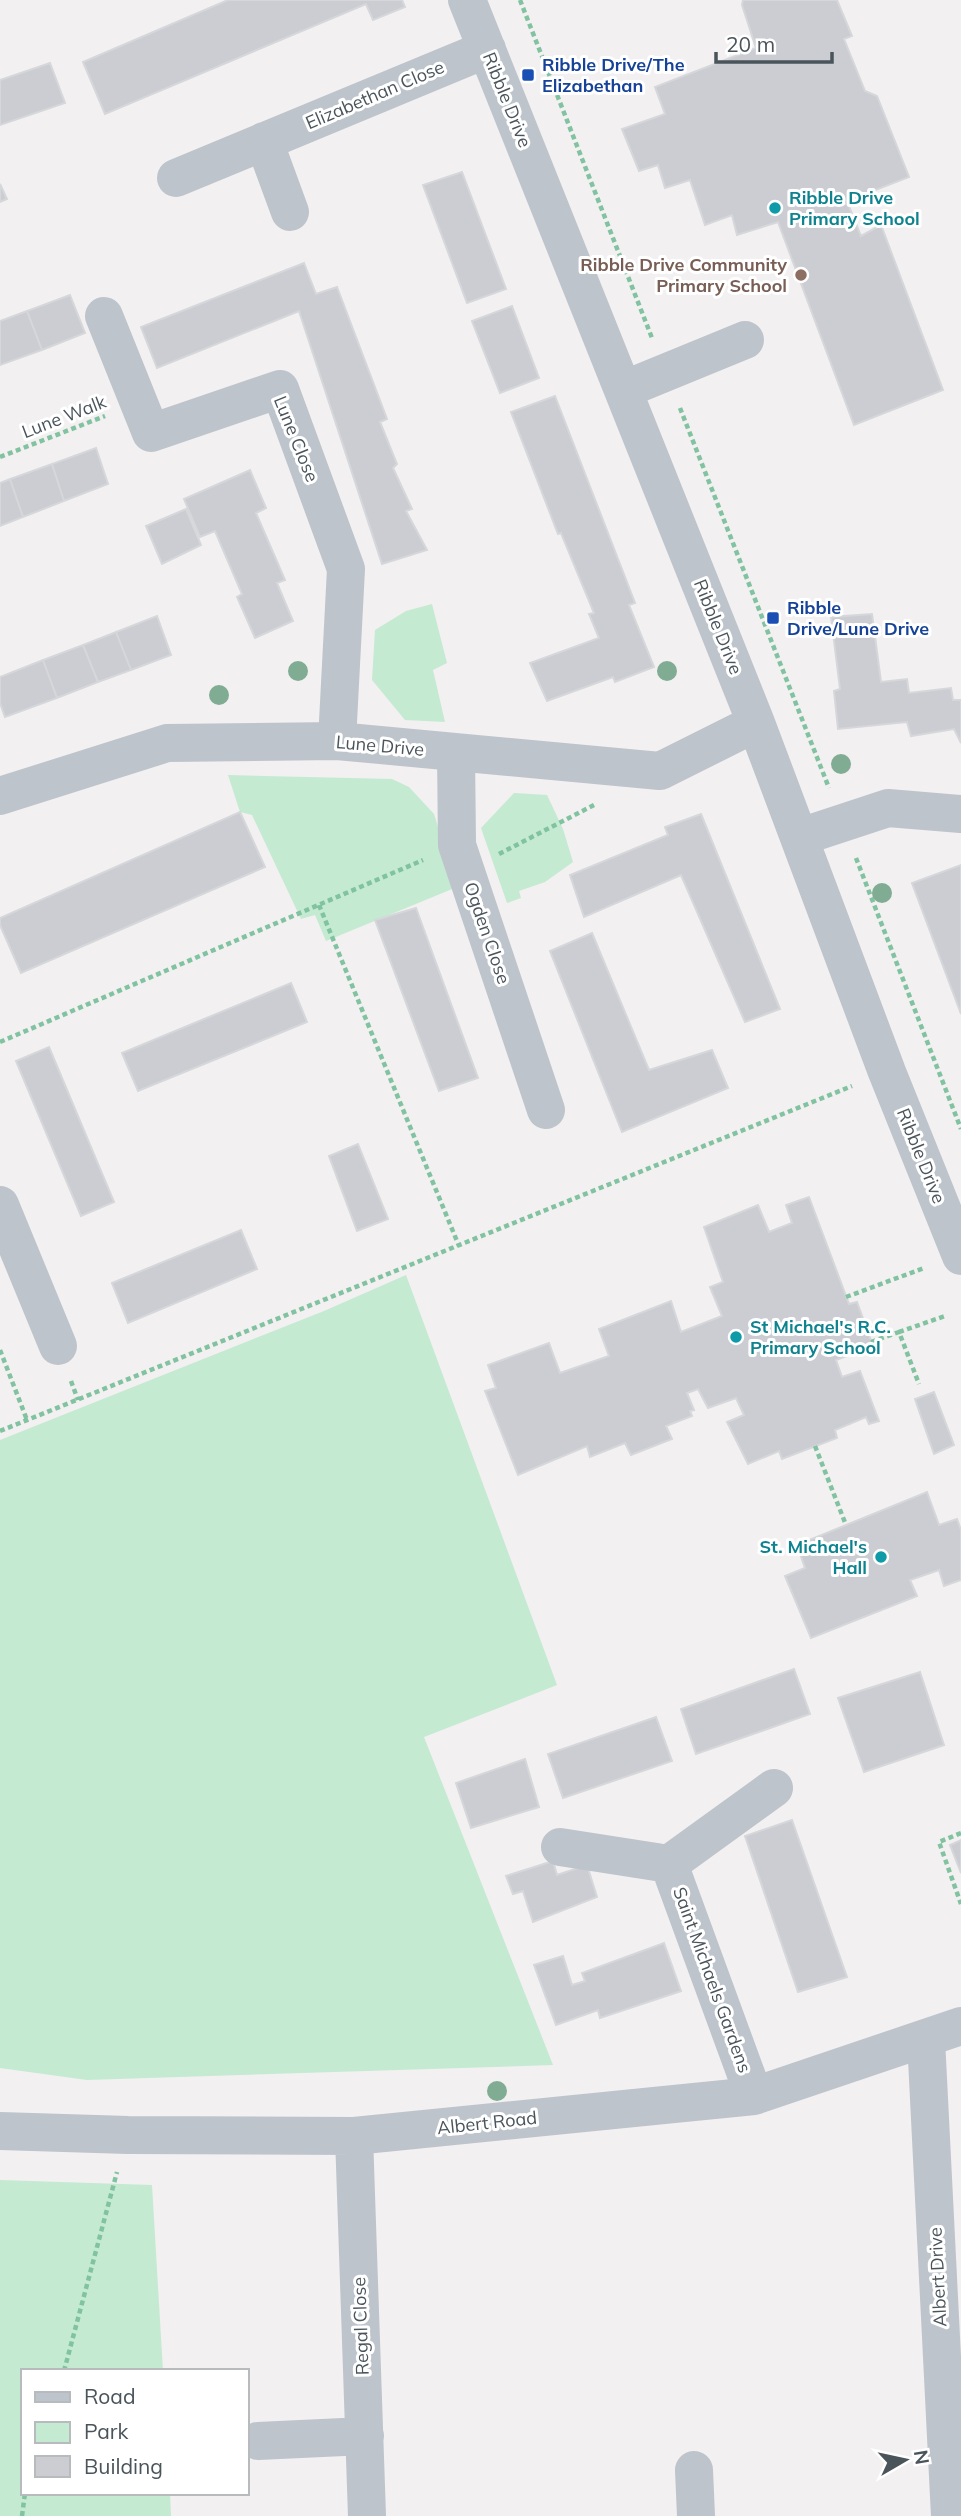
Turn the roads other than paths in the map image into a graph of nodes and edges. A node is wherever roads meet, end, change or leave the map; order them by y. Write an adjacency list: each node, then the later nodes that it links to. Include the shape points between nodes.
1 (467, 0): 2 (street, Ribble Drive)
2 (486, 49): 3 (street, Elizabethan Close); 8 (street, Ribble Drive)
3 (264, 141): 4 (street, Elizabethan Close); 5 (street)
4 (176, 178)
5 (290, 212)
6 (104, 316): 10 (street, Lune Close, via 150,432 280,389 346,569)
7 (745, 340): 8 (street)
8 (624, 390): 9 (street, Ribble Drive)
9 (756, 723): 11 (street, Lune Drive, via 660,771); 14 (street, Ribble Drive)
10 (337, 741): 11 (street, Lune Drive); 12 (street, Lune Drive, via 167,743)
11 (456, 752): 15 (street, Ogden Close, via 457,845)
12 (0, 796)
13 (961, 814): 14 (street, via 888,808)
14 (800, 837): 17 (street, Ribble Drive)
15 (547, 1110)
16 (0, 1205): 18 (street)
17 (958, 1249)
18 (12, 1270): 19 (street)
19 (58, 1346)
20 (774, 1788): 22 (street, Saint Michaels Gardens)
21 (560, 1847): 22 (street, Saint Michaels Gardens)
22 (668, 1864): 25 (street, Saint Michaels Gardens)
23 (961, 2026): 24 (street, Albert Road)
24 (926, 2039): 25 (street, Albert Road); 28 (street, Albert Drive)
25 (754, 2096): 27 (street, Albert Road)
26 (0, 2131): 27 (street, Albert Road)
27 (354, 2136): 29 (street, Regal Close)
28 (948, 2208): 34 (street, Albert Drive)
29 (365, 2436): 30 (street); 32 (street, Regal Close)
30 (258, 2441)
31 (694, 2470): 33 (street)
32 (367, 2516)
33 (696, 2516)
34 (950, 2516)

